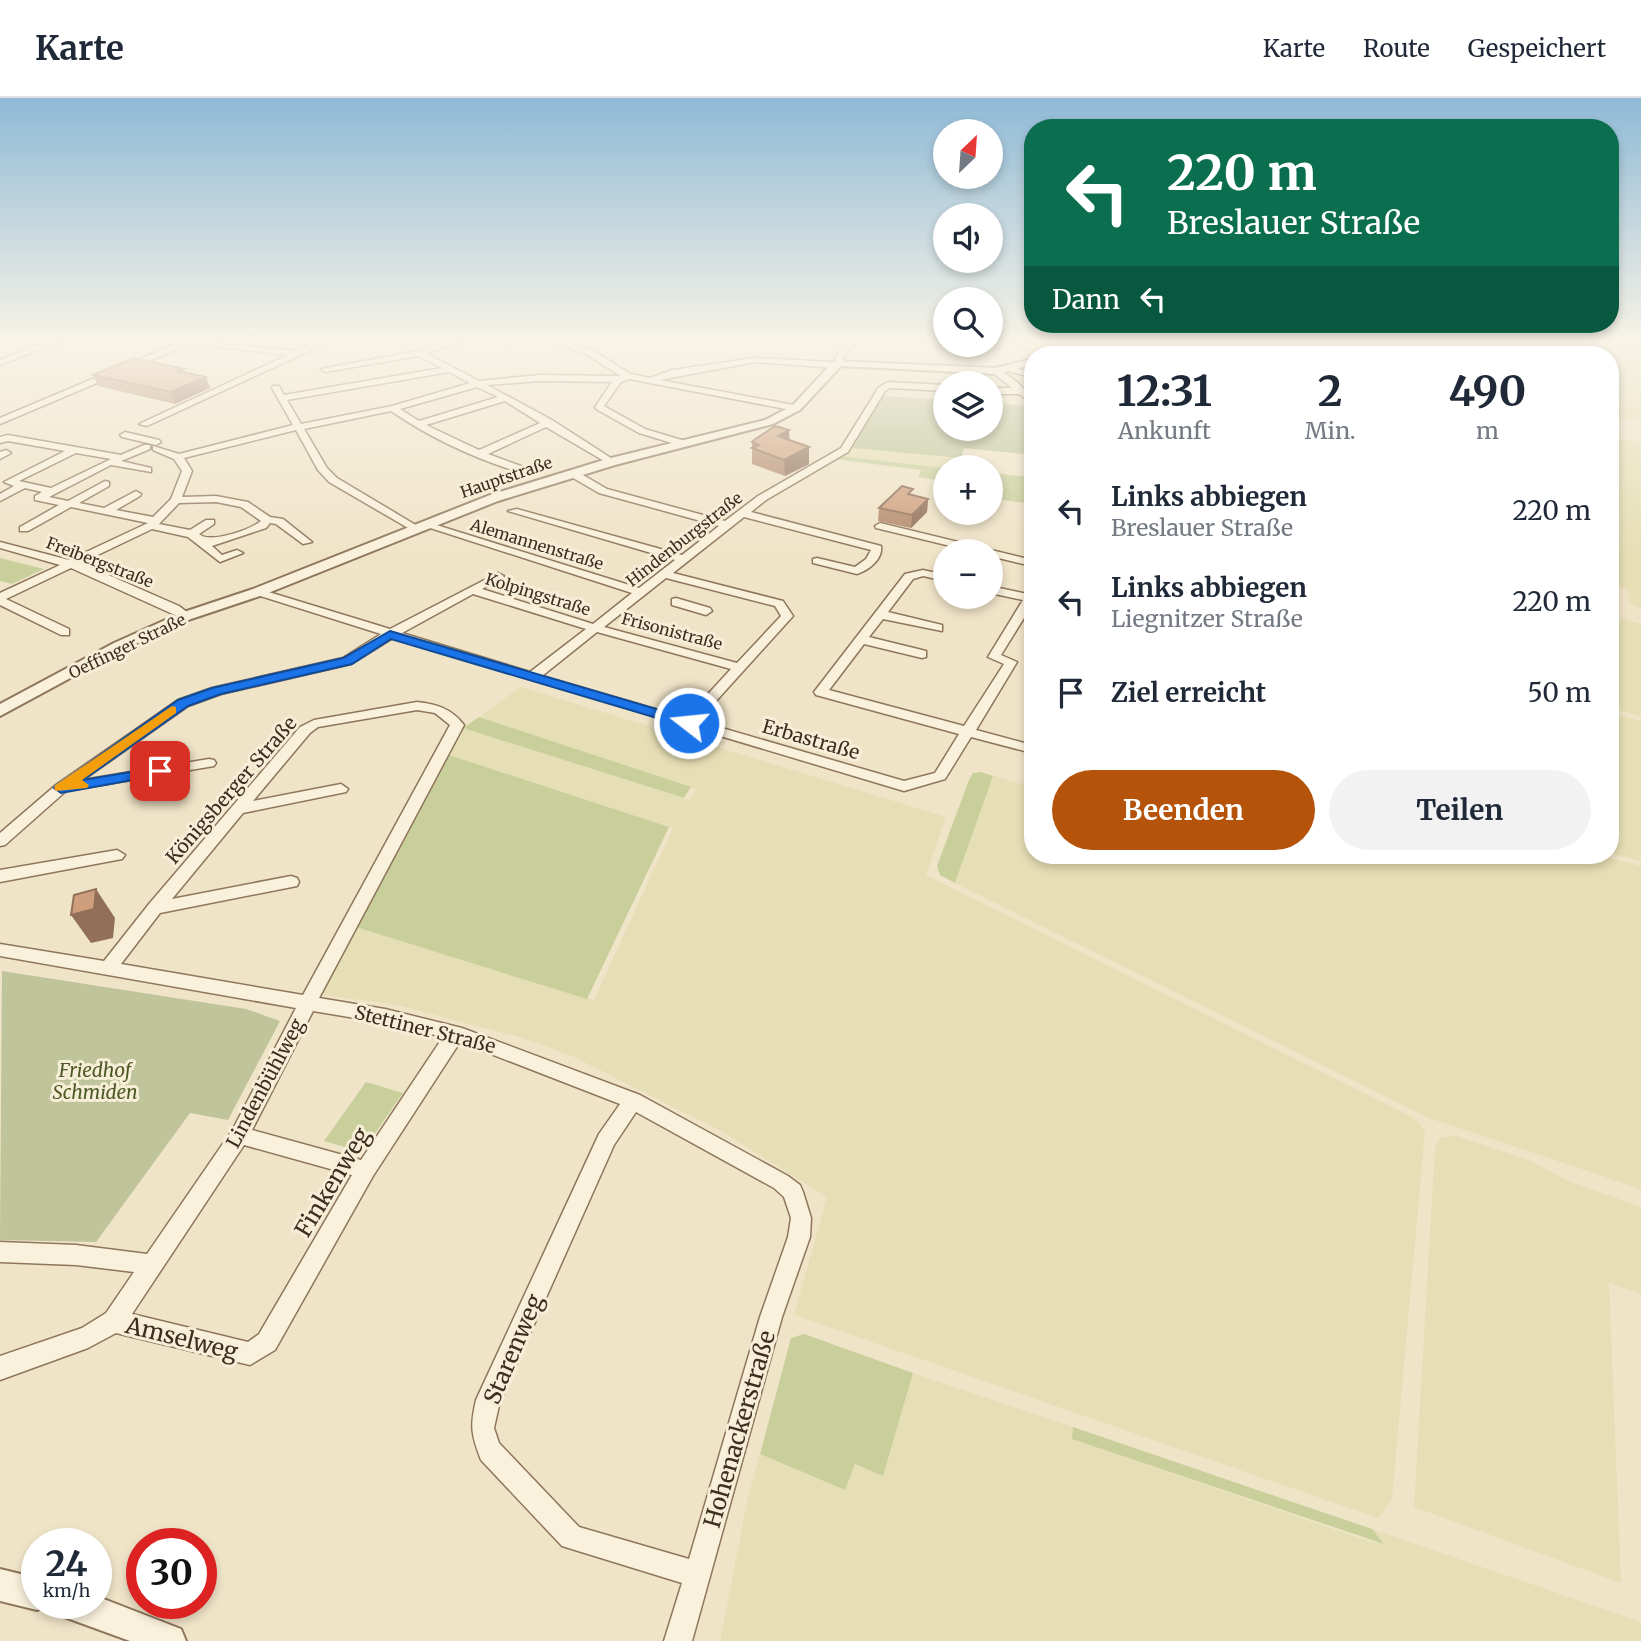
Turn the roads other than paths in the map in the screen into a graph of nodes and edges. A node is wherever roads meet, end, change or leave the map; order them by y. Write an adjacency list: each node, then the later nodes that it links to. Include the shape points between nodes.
1 (170, 412): 11 (street)
2 (289, 412): 13 (street, Alemannenstraße)
3 (373, 412): 13 (street)
4 (398, 412): 12 (street)
5 (459, 412): 12 (street)
6 (531, 412): 10 (street)
7 (608, 412): 16 (street, via 642,431)
8 (788, 412): 16 (street, Hauptstraße, via 756,427)
9 (867, 412): 40 (street, Hindenburgstraße, via 845,450)
10 (549, 422): 19 (street); 22 (street)
11 (144, 424)
12 (416, 425): 19 (street)
13 (297, 427): 20 (street); 46 (street, Alemannenstraße, via 332,480)
14 (125, 435): 17 (street)
15 (0, 440): 18 (street)
16 (682, 443): 22 (street, Hauptstraße)
17 (153, 446): 20 (street); 21 (street)
18 (74, 450): 21 (street); 23 (street)
19 (479, 454): 25 (street)
20 (178, 457): 34 (street, via 187,471)
21 (115, 460): 24 (street); 27 (street)
22 (611, 462): 26 (street, Hauptstraße)
23 (42, 466): 27 (street); 28 (street)
24 (148, 470)
25 (525, 471)
26 (572, 473): 44 (street, via 603,491); 46 (street, Hauptstraße)
27 (85, 474): 31 (street)
28 (5, 481): 30 (street)
29 (105, 484): 36 (street)
30 (24, 485): 31 (street); 33 (street)
31 (52, 491): 36 (street, via 39,498)
32 (136, 494): 38 (street)
33 (0, 498)
34 (176, 500): 35 (street); 43 (street)
35 (235, 502): 37 (street); 41 (street)
36 (70, 504): 38 (street); 47 (street)
37 (221, 510)
38 (106, 511): 43 (street)
39 (513, 511): 55 (street)
40 (742, 513): 44 (street, Hindenburgstraße); 56 (street, via 877,548 865,567 857,570)
41 (267, 520): 48 (street, via 262,526 213,543); 50 (street, via 279,521)
42 (210, 522): 48 (street)
43 (153, 523): 48 (street); 58 (street)
44 (727, 525): 55 (street, Hindenburgstraße)
45 (880, 526): 49 (street)
46 (420, 527): 54 (street, Alemannenstraße); 66 (street, Hauptstraße)
47 (24, 529)
48 (195, 537): 52 (street, via 220,559)
49 (934, 539)
50 (307, 542)
51 (0, 545): 58 (street, Freibergstraße)
52 (237, 553)
53 (1003, 556): 57 (street)
54 (529, 558): 59 (street); 64 (street, Alemannenstraße)
55 (684, 559): 60 (street, Hindenburgstraße)
56 (817, 561)
57 (1024, 561)
58 (72, 564): 68 (street); 73 (street, Freibergstraße)
59 (511, 568)
60 (664, 574): 64 (street, Hindenburgstraße); 80 (street, Frisonistraße, via 779,604 787,616)
61 (933, 575): 72 (street, via 909,576)
62 (498, 576): 63 (street)
63 (471, 590): 74 (street, Kolpingstraße); 77 (street)
64 (640, 592): 74 (street, Hindenburgstraße)
65 (1003, 592): 67 (street)
66 (258, 593): 73 (street, Oeffinger Straße); 77 (street, Erbastraße)
67 (1024, 596)
68 (0, 599): 76 (street)
69 (676, 602): 71 (street)
70 (1024, 610): 85 (street, Erbastraße, via 993,657 1012,662)
71 (706, 611)
72 (879, 614): 75 (street); 78 (street)
73 (186, 616): 82 (street, Oeffinger Straße)
74 (595, 628): 80 (street, Frisonistraße); 81 (street, Hindenburgstraße)
75 (938, 628)
76 (65, 632)
77 (390, 634): 81 (street, Erbastraße); 88 (street, via 347,661 183,703)
78 (860, 639): 79 (street); 85 (street, via 821,692)
79 (922, 654)
80 (740, 668): 83 (street, Frisonistraße)
81 (532, 677): 83 (street, Erbastraße)
82 (0, 710)
83 (689, 723): 85 (street, Erbastraße, via 904,786 940,776)
84 (457, 725): 90 (street, Königsberger Straße, via 449,714 417,706 314,724); 98 (street, Lindenbühlweg)
85 (969, 732): 86 (street)
86 (1024, 747)
87 (209, 763): 88 (street)
88 (61, 788): 91 (street)
89 (341, 789): 90 (street)
90 (237, 809): 95 (street, Königsberger Straße)
91 (0, 841)
92 (117, 855): 93 (street)
93 (0, 876)
94 (291, 882): 95 (street)
95 (155, 908): 97 (street, Königsberger Straße)
96 (0, 950): 97 (street, Stettiner Straße)
97 (109, 967): 98 (street, Stettiner Straße)
98 (307, 1002): 99 (street, Stettiner Straße); 101 (street, Lindenbühlweg)
99 (456, 1033): 100 (street, Stettiner Straße); 102 (street, Finkenweg)
100 (633, 1101): 103 (street, Stettiner Straße, via 781,1182 793,1192); 109 (street, Starenweg, via 606,1140 488,1399 482,1428 490,1451 571,1537)
101 (240, 1135): 102 (street); 105 (street, Lindenbühlweg)
102 (366, 1170): 107 (street, Finkenweg, via 267,1342)
103 (801, 1218): 109 (street, Hohenackerstraße)
104 (0, 1252): 105 (street, via 79,1254)
105 (152, 1265): 106 (street, Lindenbühlweg)
106 (114, 1321): 107 (street, Amselweg); 108 (street, Lindenbühlweg, via 88,1337)
107 (250, 1354)
108 (0, 1368)
109 (698, 1575): 114 (street, Hohenackerstraße)
110 (0, 1585): 111 (street)
111 (21, 1590)
112 (112, 1617): 113 (street)
113 (169, 1641)
114 (678, 1641)

